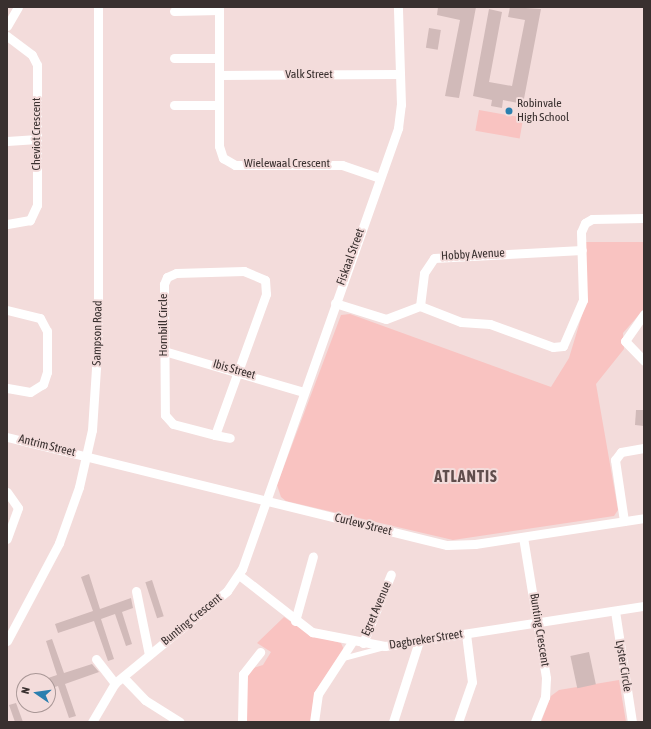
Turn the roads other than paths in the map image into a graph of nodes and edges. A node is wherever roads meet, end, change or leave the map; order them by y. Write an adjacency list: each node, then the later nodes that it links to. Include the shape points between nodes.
1 (18, 7): 6 (street)
2 (98, 7): 33 (street, Sampson Road, via 98,363)
3 (398, 7): 10 (street, Fiskaal Street)
4 (219, 9): 5 (street, Wielewaal Crescent); 9 (street, Wielewaal Crescent)
5 (174, 11)
6 (7, 26)
7 (7, 36): 14 (street, Cheviot Crescent, via 36,61)
8 (174, 58): 9 (street)
9 (219, 58): 11 (street, Wielewaal Crescent)
10 (400, 74): 11 (street, Valk Street); 16 (street, Fiskaal Street, via 399,121)
11 (219, 75): 13 (street, Wielewaal Crescent)
12 (174, 105): 13 (street)
13 (219, 105): 16 (street, Wielewaal Crescent, via 219,150 231,163 335,164)
14 (37, 139): 15 (street); 18 (street, Cheviot Crescent, via 36,212 26,222)
15 (7, 141)
16 (380, 178): 20 (street, Fiskaal Street)
17 (644, 218): 19 (street, via 587,221 581,232)
18 (7, 224)
19 (582, 250): 21 (street, Hobby Avenue, via 434,258 424,273); 21 (street, via 582,307 563,346 553,347 490,324 461,322)
20 (335, 303): 21 (street, via 386,319); 28 (street, Fiskaal Street)
21 (420, 306)
22 (7, 310): 27 (street, via 40,318 47,331 47,372 43,384 30,392)
23 (644, 314): 25 (street, via 626,341)
24 (164, 351): 26 (street, Ibis Street); 26 (street, Hornbill Circle, via 164,284 167,277 176,274 244,271 265,280 267,288); 29 (street, Hornbill Circle, via 166,418 173,424)
25 (644, 361)
26 (238, 371): 28 (street, Ibis Street); 29 (street, Hornbill Circle)
27 (7, 388)
28 (303, 392): 35 (street, Fiskaal Street)
29 (215, 435): 31 (street, Hornbill Circle)
30 (7, 437): 33 (street, Antrim Street)
31 (230, 438)
32 (644, 448): 37 (street, via 621,452 615,460)
33 (86, 456): 35 (street, Curlew Street); 49 (street, Sampson Road, via 59,543)
34 (7, 492): 39 (street, via 15,500 17,511)
35 (264, 500): 38 (street, Curlew Street, via 448,545); 42 (street, Bunting Crescent)
36 (644, 518): 37 (street, Curlew Street)
37 (624, 521): 38 (street, Curlew Street)
38 (523, 537): 47 (street, Bunting Crescent)
39 (7, 539)
40 (313, 556): 46 (street)
41 (391, 574): 52 (street, Egret Avenue)
42 (239, 575): 46 (street, Dagbreker Street); 55 (street, Bunting Crescent, via 220,598)
43 (136, 591): 55 (street)
44 (644, 606): 45 (street)
45 (615, 611): 47 (street); 67 (street, Lyster Circle)
46 (294, 621): 51 (street, Dagbreker Street, via 312,632)
47 (538, 622): 48 (street, Dagbreker Street); 66 (street, Bunting Crescent, via 546,688)
48 (466, 634): 50 (street, Dagbreker Street); 65 (street, via 472,682)
49 (7, 641)
50 (419, 641): 53 (street, Dagbreker Street); 64 (street)
51 (352, 642): 52 (street, Dagbreker Street); 56 (street)
52 (363, 643): 53 (street, Dagbreker Street)
53 (385, 646): 56 (lane)
54 (260, 652): 62 (street, via 243,674)
55 (149, 655): 58 (street, Bunting Crescent)
56 (342, 658): 63 (street, via 318,694)
57 (96, 659): 59 (street)
58 (123, 677): 59 (street, Bunting Crescent); 61 (street, via 145,700)
59 (115, 683): 60 (street, Bunting Crescent)
60 (92, 722)
61 (180, 722)
62 (242, 722)
63 (314, 722)
64 (393, 722)
65 (458, 722)
66 (535, 722)
67 (632, 722)

